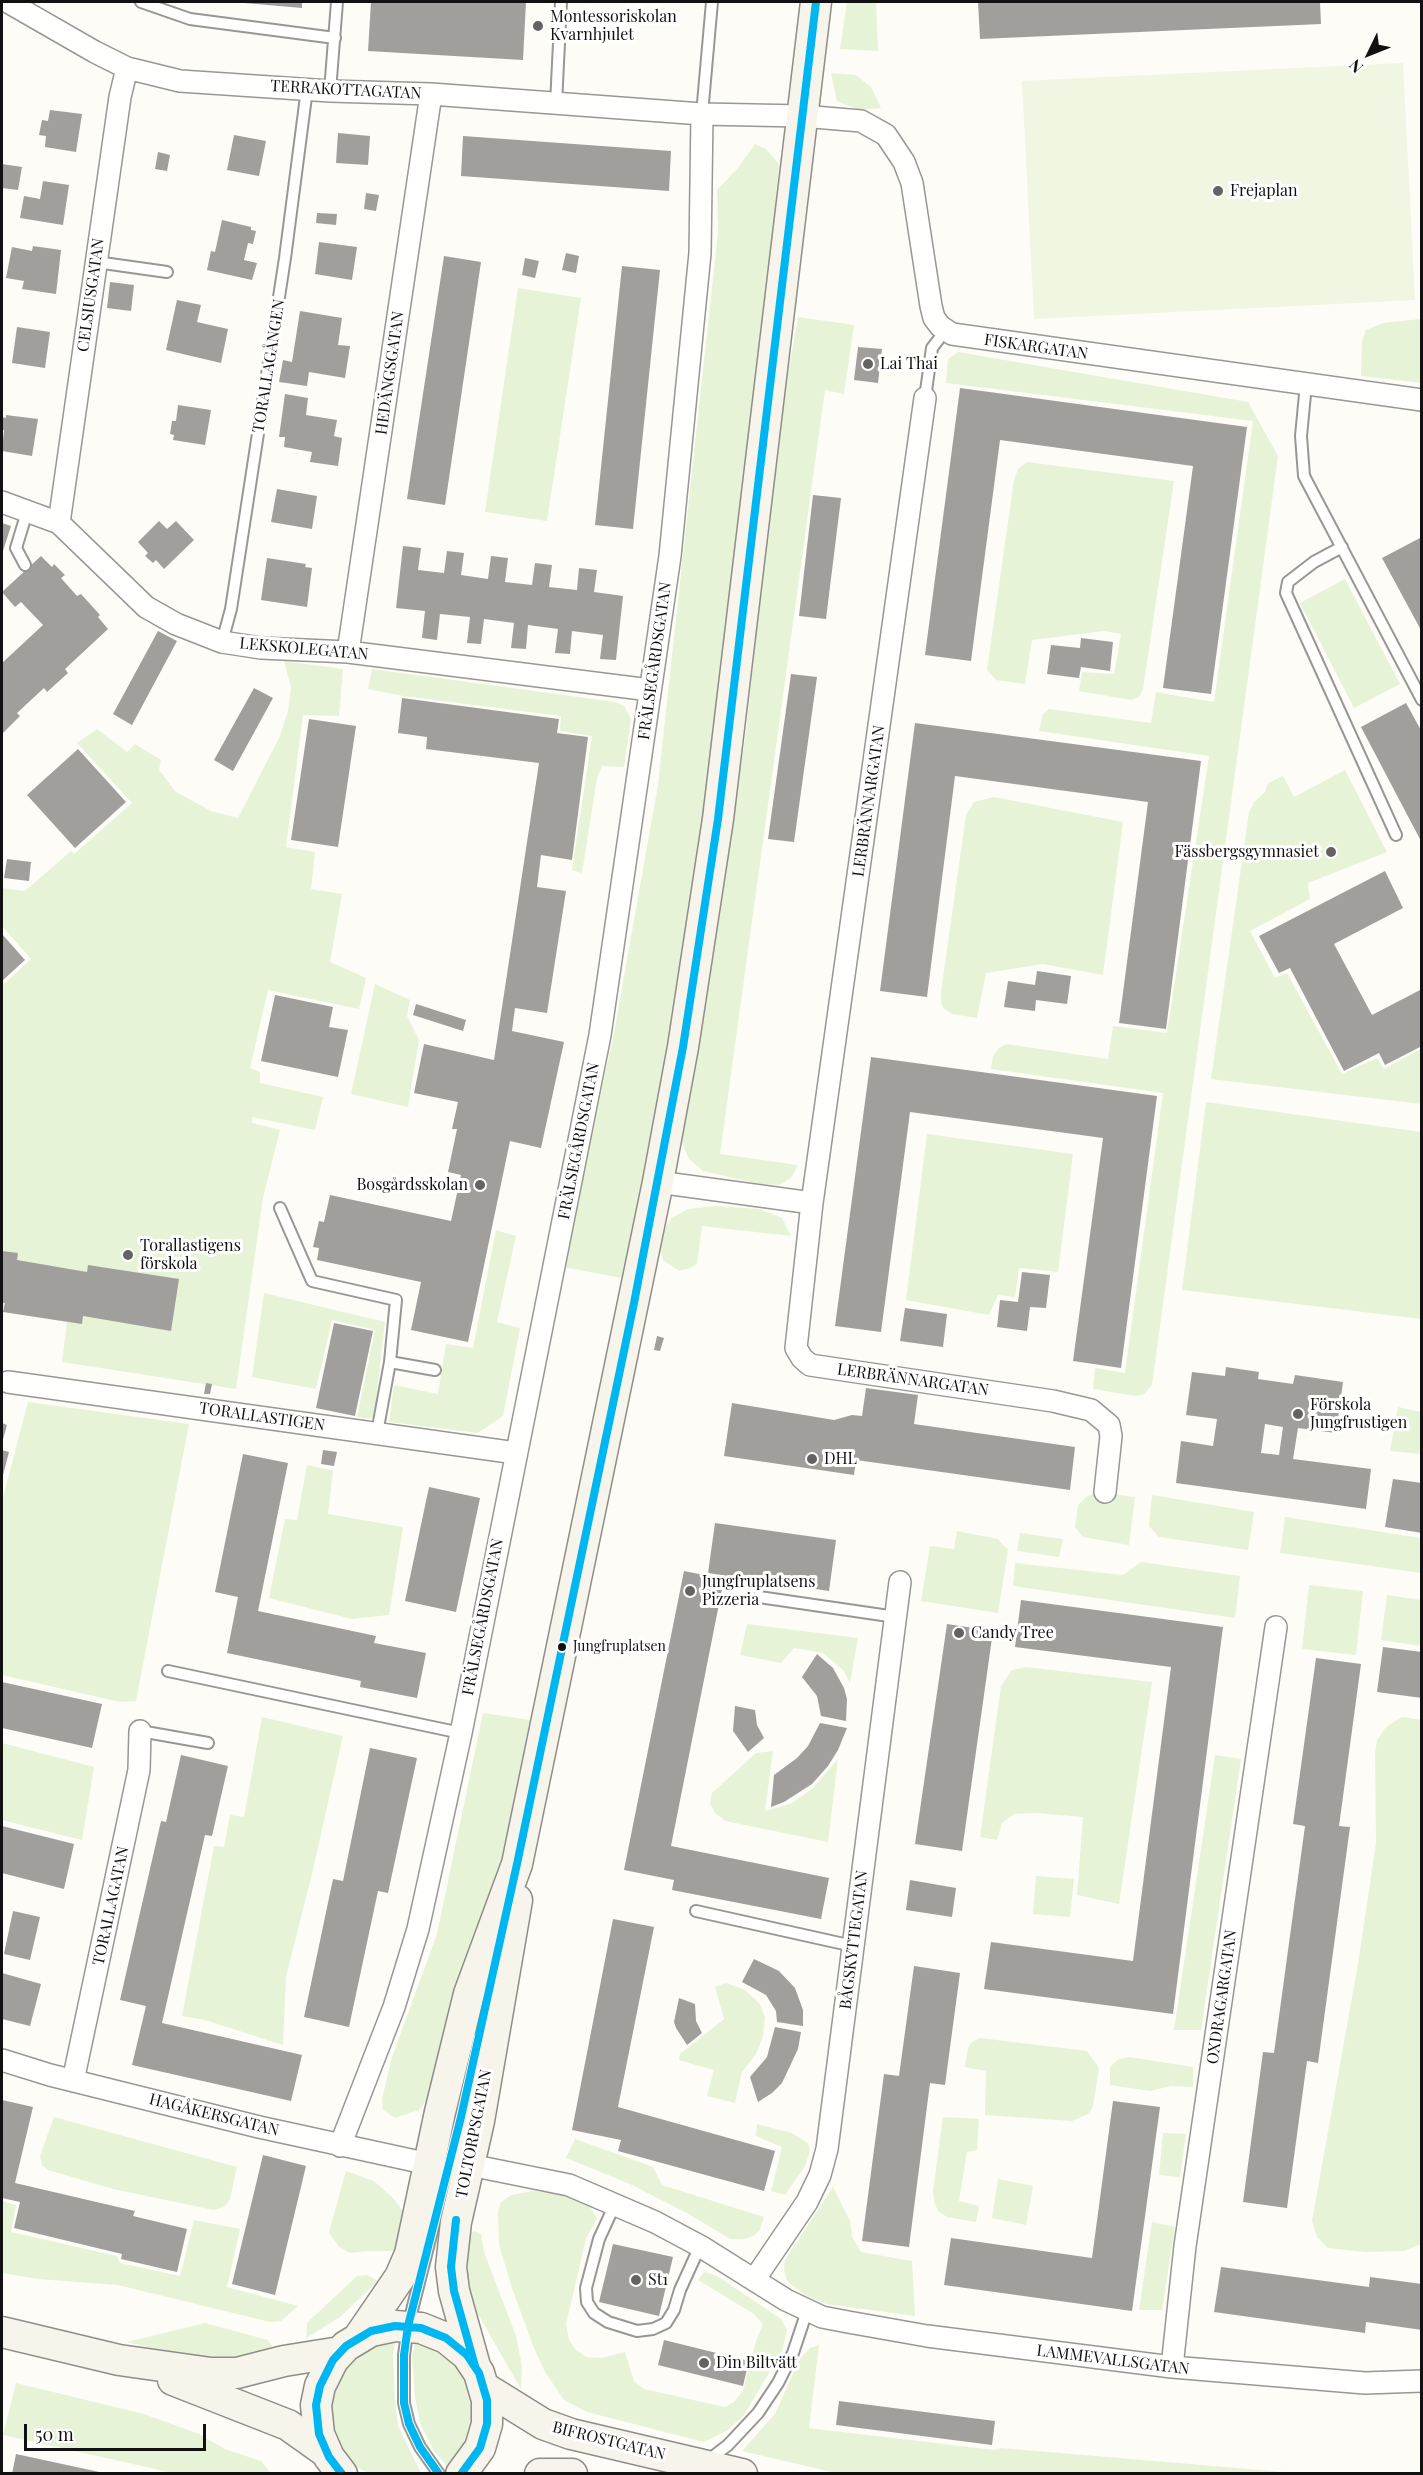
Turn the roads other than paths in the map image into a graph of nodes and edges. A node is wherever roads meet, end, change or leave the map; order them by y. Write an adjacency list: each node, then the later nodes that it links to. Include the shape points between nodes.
1 (8, 2): 8 (street, TERRAKOTTAGATAN)
2 (141, 2): 7 (lane, via 190,19)
3 (337, 2): 7 (lane)
4 (561, 2): 12 (lane)
5 (712, 2): 13 (lane)
6 (816, 2): 14 (street, TOLTORPSGATAN)
7 (335, 38): 10 (lane)
8 (127, 68): 9 (street, TERRAKOTTAGATAN, via 180,81); 15 (street, CELSIUSGATAN)
9 (307, 89): 10 (street, TERRAKOTTAGATAN); 26 (lane, TORALLAGÅNGEN, via 285,258 231,609)
10 (330, 91): 11 (street, TERRAKOTTAGATAN)
11 (431, 94): 12 (street, TERRAKOTTAGATAN); 27 (street, HEDÄNGSGATAN)
12 (556, 104): 13 (street, TERRAKOTTAGATAN)
13 (702, 114): 14 (street, TERRAKOTTAGATAN); 28 (street, FRÄLSEGÅRDSGATAN, via 700,253 670,556)
14 (802, 116): 17 (street, via 861,121 886,135 895,147 912,183 934,318); 31 (street, TOLTORPSGATAN, via 718,819)
15 (96, 262): 16 (lane); 23 (street, CELSIUSGATAN)
16 (167, 272)
17 (945, 331): 18 (street, FISKARGATAN); 19 (lane, via 932,348)
18 (1306, 384): 20 (street, FISKARGATAN); 24 (lane, via 1301,436 1304,476)
19 (925, 398): 32 (street, LERBRÄNNARGATAN)
20 (1422, 400)
21 (2, 502): 22 (street, LEKSKOLEGATAN)
22 (27, 512): 23 (street, LEKSKOLEGATAN); 25 (lane, via 16,548)
23 (59, 524): 26 (street, LEKSKOLEGATAN, via 146,607)
24 (1342, 547): 29 (lane); 30 (lane, via 1288,582 1286,593)
25 (25, 565)
26 (222, 642): 27 (street, LEKSKOLEGATAN)
27 (348, 652): 28 (street, LEKSKOLEGATAN)
28 (650, 690): 38 (street, FRÄLSEGÅRDSGATAN, via 600,1035)
29 (1422, 700)
30 (1396, 835)
31 (658, 1182): 32 (street); 48 (street, TOLTORPSGATAN)
32 (812, 1203): 39 (street, LERBRÄNNARGATAN, via 796,1348 802,1358 810,1365 1091,1410 1109,1425 1111,1436)
33 (280, 1208): 34 (lane, via 312,1281 396,1300)
34 (390, 1362): 35 (lane); 37 (lane)
35 (435, 1370)
36 (8, 1382): 37 (street, TORALLASTIGEN)
37 (377, 1433): 38 (street, TORALLASTIGEN)
38 (516, 1453): 46 (street, FRÄLSEGÅRDSGATAN)
39 (1105, 1492)
40 (900, 1582): 42 (street, BÅGSKYTTEGATAN)
41 (759, 1597): 42 (lane)
42 (896, 1617): 50 (street, BÅGSKYTTEGATAN)
43 (1276, 1627): 64 (street, OXDRAGARGATAN, via 1185,2246)
44 (168, 1671): 46 (lane)
45 (140, 1731): 47 (lane); 52 (street, TORALLAGATAN, via 139,1770)
46 (461, 1733): 53 (street, FRÄLSEGÅRDSGATAN, via 418,1929 390,2018)
47 (208, 1743)
48 (517, 1864): 54 (street, TOLTORPSGATAN, via 469,1994); 55 (street, TOLTORPSGATAN, via 517,1903); 60 (lane, via 461,2117)
49 (696, 1911): 50 (lane)
50 (853, 1946): 58 (street, BÅGSKYTTEGATAN, via 827,2149 820,2175 807,2202)
51 (2, 2060): 52 (street, HAGÅKERSGATAN)
52 (73, 2081): 53 (street, HAGÅKERSGATAN)
53 (340, 2146): 54 (street, HAGÅKERSGATAN)
54 (429, 2164): 62 (street, TOLTORPSGATAN, via 410,2254 399,2277)
55 (470, 2165): 56 (street, LAMMEVALLSGATAN, via 569,2185); 65 (street, TOLTORPSGATAN, via 456,2222 451,2267 454,2291)
56 (615, 2204): 57 (street, LAMMEVALLSGATAN); 57 (lane, via 599,2239 586,2288 587,2302 594,2313 608,2322 637,2331 666,2323)
57 (700, 2246): 58 (street, LAMMEVALLSGATAN)
58 (754, 2280): 59 (street, LAMMEVALLSGATAN)
59 (807, 2310): 64 (street, LAMMEVALLSGATAN, via 848,2322 927,2336); 67 (lane, via 793,2352 759,2413)
60 (408, 2326): 62 (street, via 383,2328); 65 (street, BIFROSTGATAN, via 446,2338 467,2355); 69 (lane, via 404,2403 420,2447)
61 (2, 2332): 63 (street)
62 (349, 2345): 63 (street, via 237,2373); 68 (street, TOLTORPSGATAN, via 323,2376 316,2405 317,2424)
63 (119, 2360): 68 (street, via 288,2425)
64 (1172, 2367): 66 (street, LAMMEVALLSGATAN, via 1365,2383)
65 (480, 2377): 67 (street, BIFROSTGATAN, via 543,2424); 70 (street, TOLTORPSGATAN, via 488,2412 484,2436)
66 (1422, 2381)
67 (704, 2464): 73 (street, BIFROSTGATAN)
68 (335, 2466)
69 (440, 2474)
70 (461, 2474)
71 (540, 2474): 72 (street)
72 (572, 2474)
73 (742, 2474)

